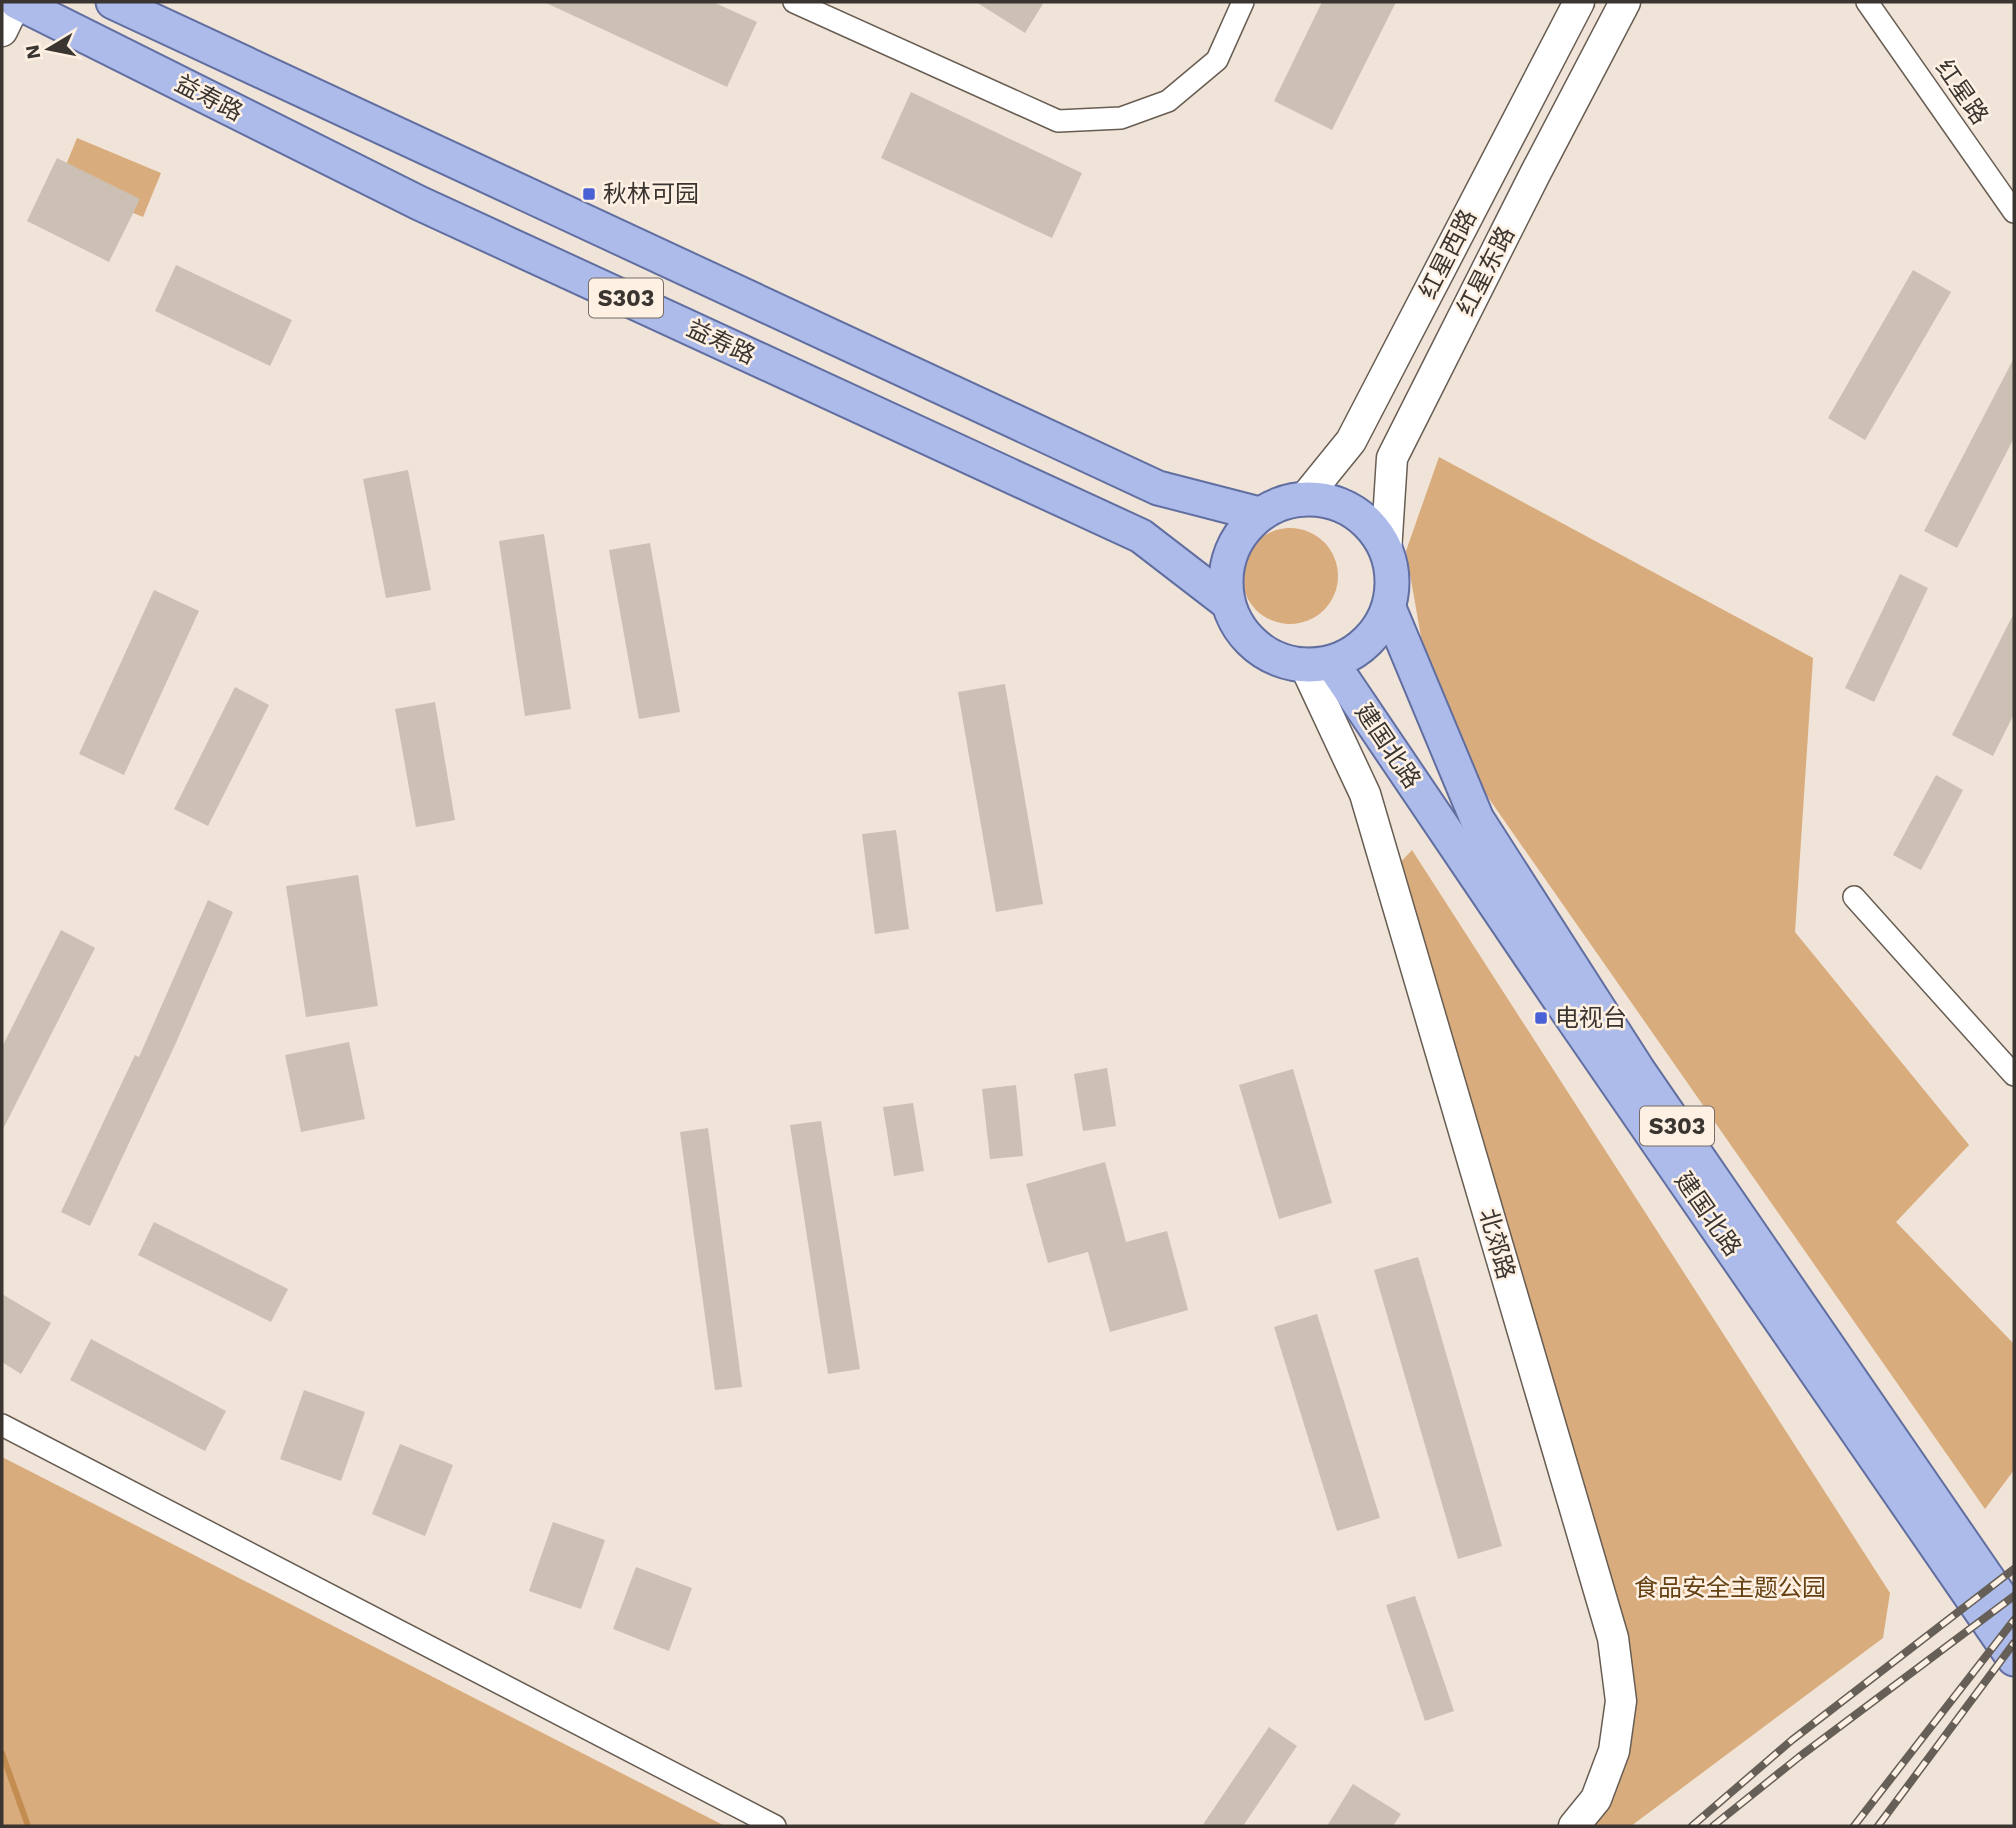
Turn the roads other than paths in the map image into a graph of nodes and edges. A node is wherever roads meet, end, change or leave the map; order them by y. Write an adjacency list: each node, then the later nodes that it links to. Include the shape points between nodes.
1 (17, 2): 8 (street); 13 (main road, 益寿路 / S303, via 419,203 1141,536)
2 (113, 2): 11 (main road, 益寿路 / S303, via 1158,488)
3 (794, 2): 4 (street, via 1058,121 1121,118 1168,101 1217,60)
4 (1243, 2)
5 (1579, 2): 10 (street, 红星西路, via 1351,441)
6 (1625, 2): 12 (street, 红星东路, via 1392,458)
7 (1867, 2): 9 (street, 红星路)
8 (2, 31)
9 (2014, 212)
10 (1304, 499): 11 (main road); 12 (main road, via 1328,501 1350,510 1372,528)
11 (1259, 514): 13 (main road, via 1230,554 1225,578)
12 (1387, 552): 14 (main road, via 1392,580)
13 (1227, 603): 15 (main road, via 1238,627 1256,647 1279,661)
14 (1389, 608): 15 (main road, via 1376,632 1357,652); 19 (main road, 建国北路 / S303, via 1477,819 1638,1070)
15 (1318, 665): 20 (main road, 建国北路, via 1566,1009); 22 (street, 北郊路, via 1365,794 1613,1638 1621,1701 1615,1751 1596,1799)
16 (1854, 897): 17 (street)
17 (2014, 1075)
18 (2, 1425): 21 (street)
19 (2014, 1617)
20 (2014, 1659)
21 (775, 1826)
22 (1574, 1826)

